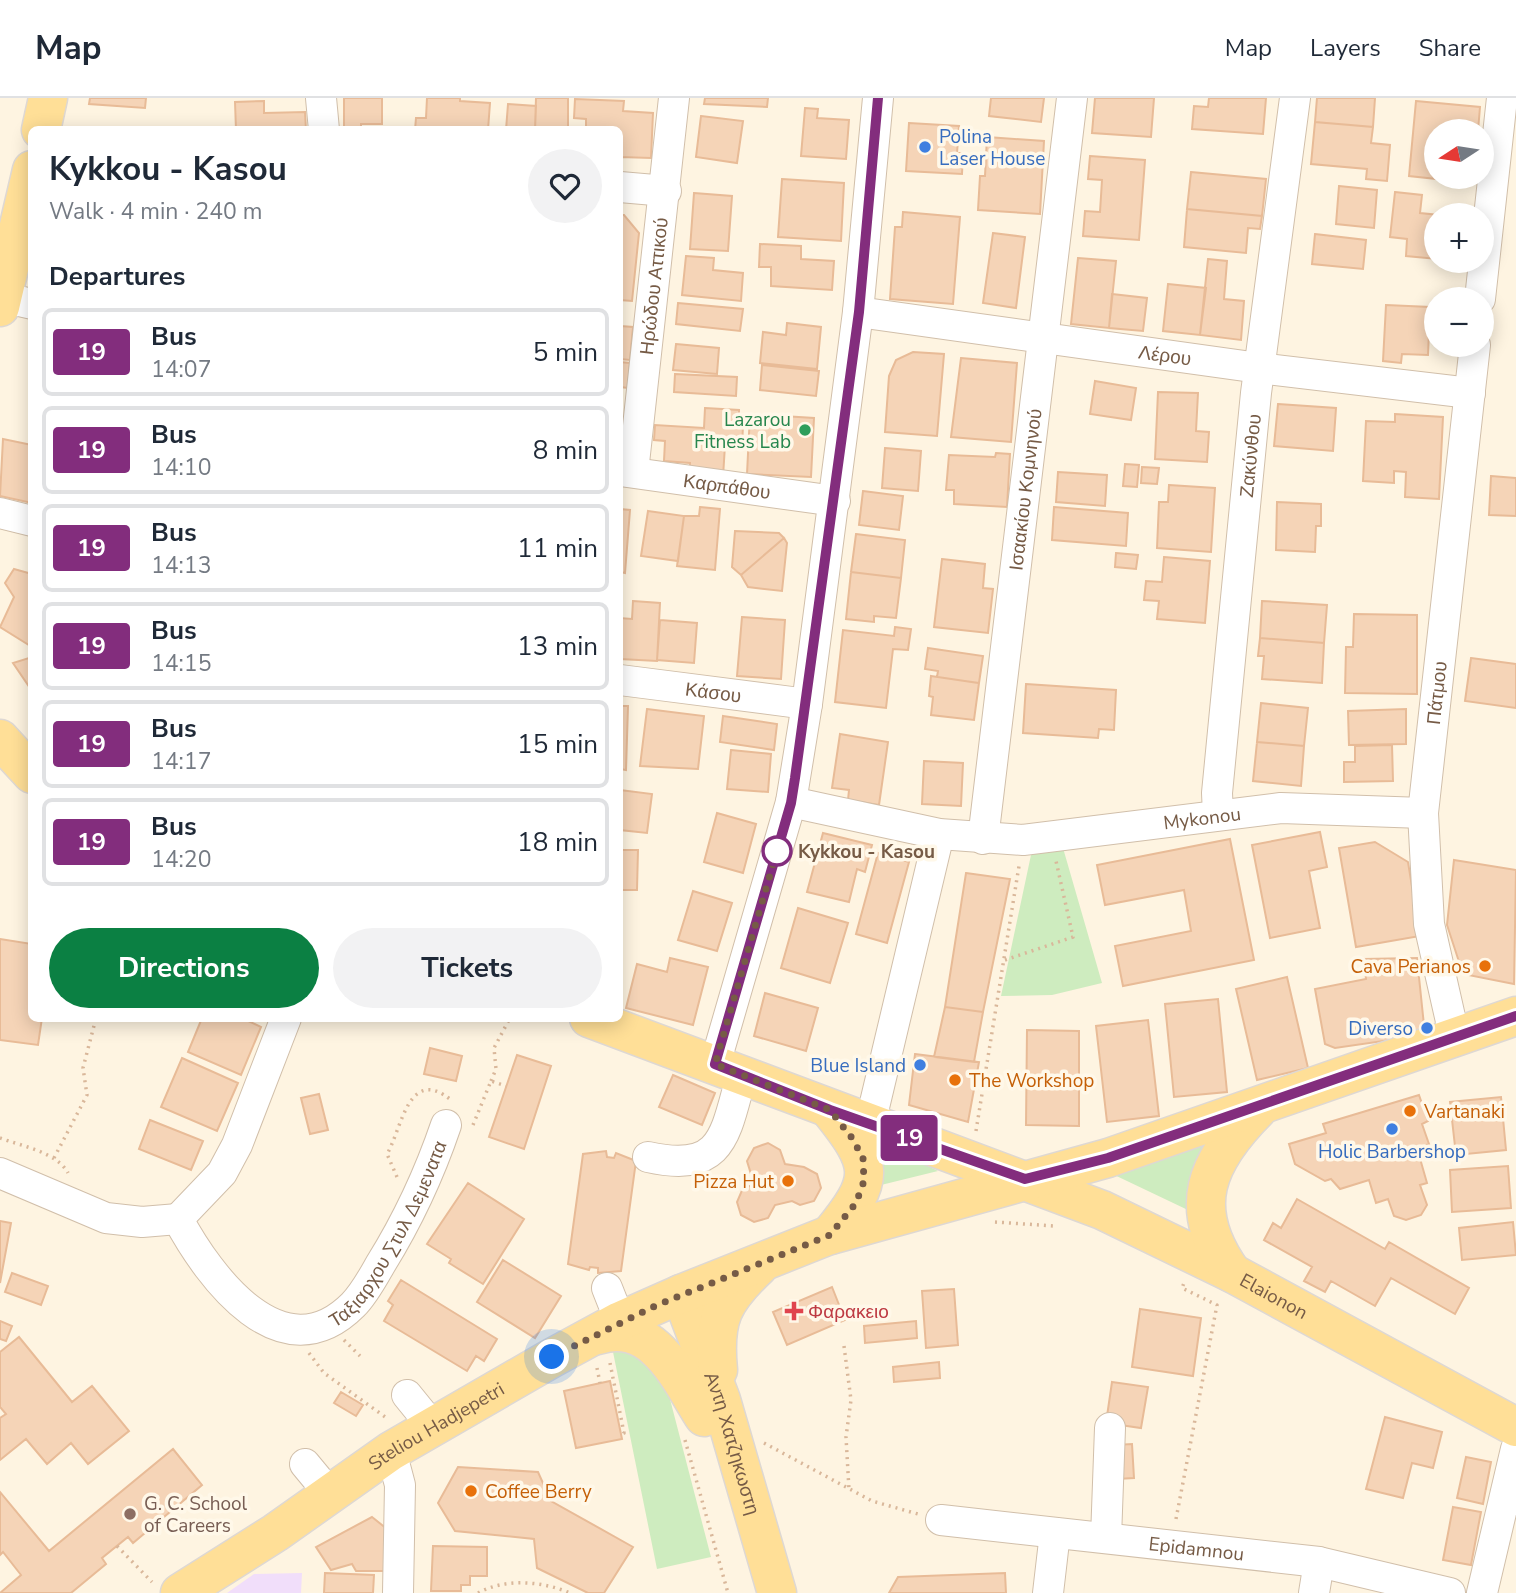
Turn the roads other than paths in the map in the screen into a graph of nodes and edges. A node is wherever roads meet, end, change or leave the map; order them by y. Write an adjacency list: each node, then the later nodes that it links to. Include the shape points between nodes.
1 (48, 98): 8 (main road)
2 (320, 98): 9 (street)
3 (674, 98): 11 (street, Ηρώδου Αττικού)
4 (878, 98): 15 (street)
5 (1072, 98): 16 (street, Ισαακίου Κομνηνού)
6 (1294, 98): 18 (street, Ζακύνθου)
7 (1502, 98): 13 (street)
8 (42, 126)
9 (324, 126)
10 (623, 187): 11 (street)
11 (666, 191): 20 (street, Ηρώδου Αττικού)
12 (28, 196): 14 (main road)
13 (1481, 287)
14 (11, 303)
15 (859, 312): 16 (street, Λέρου); 21 (street)
16 (1042, 336): 18 (street, Λέρου); 30 (street, Ισαακίου Κομνηνού)
17 (1474, 357): 19 (street, Πάτμου)
18 (1259, 368): 19 (street, Λέρου); 28 (street, Ζακύνθου)
19 (1470, 393): 27 (street, Πάτμου)
20 (626, 472): 21 (street, Καρπάθου)
21 (835, 500): 25 (street)
22 (0, 513): 23 (street)
23 (28, 520)
24 (623, 680): 25 (street, Κάσου)
25 (807, 704): 26 (street)
26 (791, 803): 29 (street); 35 (street)
27 (1423, 813): 28 (street, Mykonou, via 1281,808); 34 (street, Πάτμου, via 1429,925)
28 (1218, 814): 30 (street, Mykonou, via 1023,839)
29 (939, 834): 30 (street); 39 (street)
30 (983, 839)
31 (1516, 1016): 34 (main road, Steliou Hadjepetri)
32 (284, 1022): 43 (street, via 222,1173)
33 (600, 1022): 35 (main road, Elaionon)
34 (1455, 1039): 36 (main road, Steliou Hadjepetri)
35 (729, 1069): 37 (main road, Elaionon); 40 (street, via 731,1114 715,1148 689,1162)
36 (1259, 1107): 42 (main road, Steliou Hadjepetri, via 1108,1158); 46 (main road, via 1221,1150 1205,1195 1212,1239)
37 (830, 1110): 39 (main road, Elaionon); 44 (main road, via 858,1148 864,1168 862,1192)
38 (461, 1118): 43 (street, Ταξιαρχου Στυλ Δεμενατα, via 410,1217 362,1294 340,1316 320,1326 288,1328 245,1307 217,1281)
39 (870, 1124): 42 (main road, Elaionon)
40 (648, 1157)
41 (0, 1173): 43 (street, via 106,1217 142,1222)
42 (1025, 1179): 44 (main road, Steliou Hadjepetri); 46 (main road, Elaionon, via 1102,1210)
43 (178, 1219)
44 (830, 1235): 45 (main road, Steliou Hadjepetri)
45 (768, 1258): 47 (main road, Steliou Hadjepetri); 50 (main road, via 720,1312)
46 (1232, 1273): 52 (main road, Elaionon)
47 (675, 1297): 48 (main road, Steliou Hadjepetri); 50 (main road, Αντη Χατζηκωστη)
48 (607, 1326): 50 (main road, via 650,1341 678,1374); 51 (main road, Steliou Hadjepetri, via 553,1365)
49 (407, 1395): 51 (street)
50 (703, 1418): 65 (main road, Αντη Χατζηκωστη); 66 (main road, Αντη Χατζηκωστη)
51 (433, 1427): 54 (main road, Steliou Hadjepetri)
52 (1516, 1427)
53 (1110, 1428): 60 (street)
54 (392, 1437): 57 (main road, Steliou Hadjepetri); 64 (street, via 400,1485)
55 (1516, 1449): 70 (street)
56 (305, 1464): 57 (street)
57 (329, 1493): 62 (main road, Steliou Hadjepetri)
58 (941, 1520): 59 (street, Epidamnou)
59 (1055, 1533): 60 (street, Epidamnou); 67 (street)
60 (1106, 1538): 61 (street, Epidamnou)
61 (1319, 1562): 68 (street); 69 (street, Epidamnou)
62 (220, 1581): 63 (main road, Steliou Hadjepetri)
63 (166, 1587)
64 (398, 1593)
65 (749, 1593)
66 (777, 1593)
67 (1048, 1593)
68 (1314, 1593)
69 (1450, 1593)
70 (1482, 1593)

